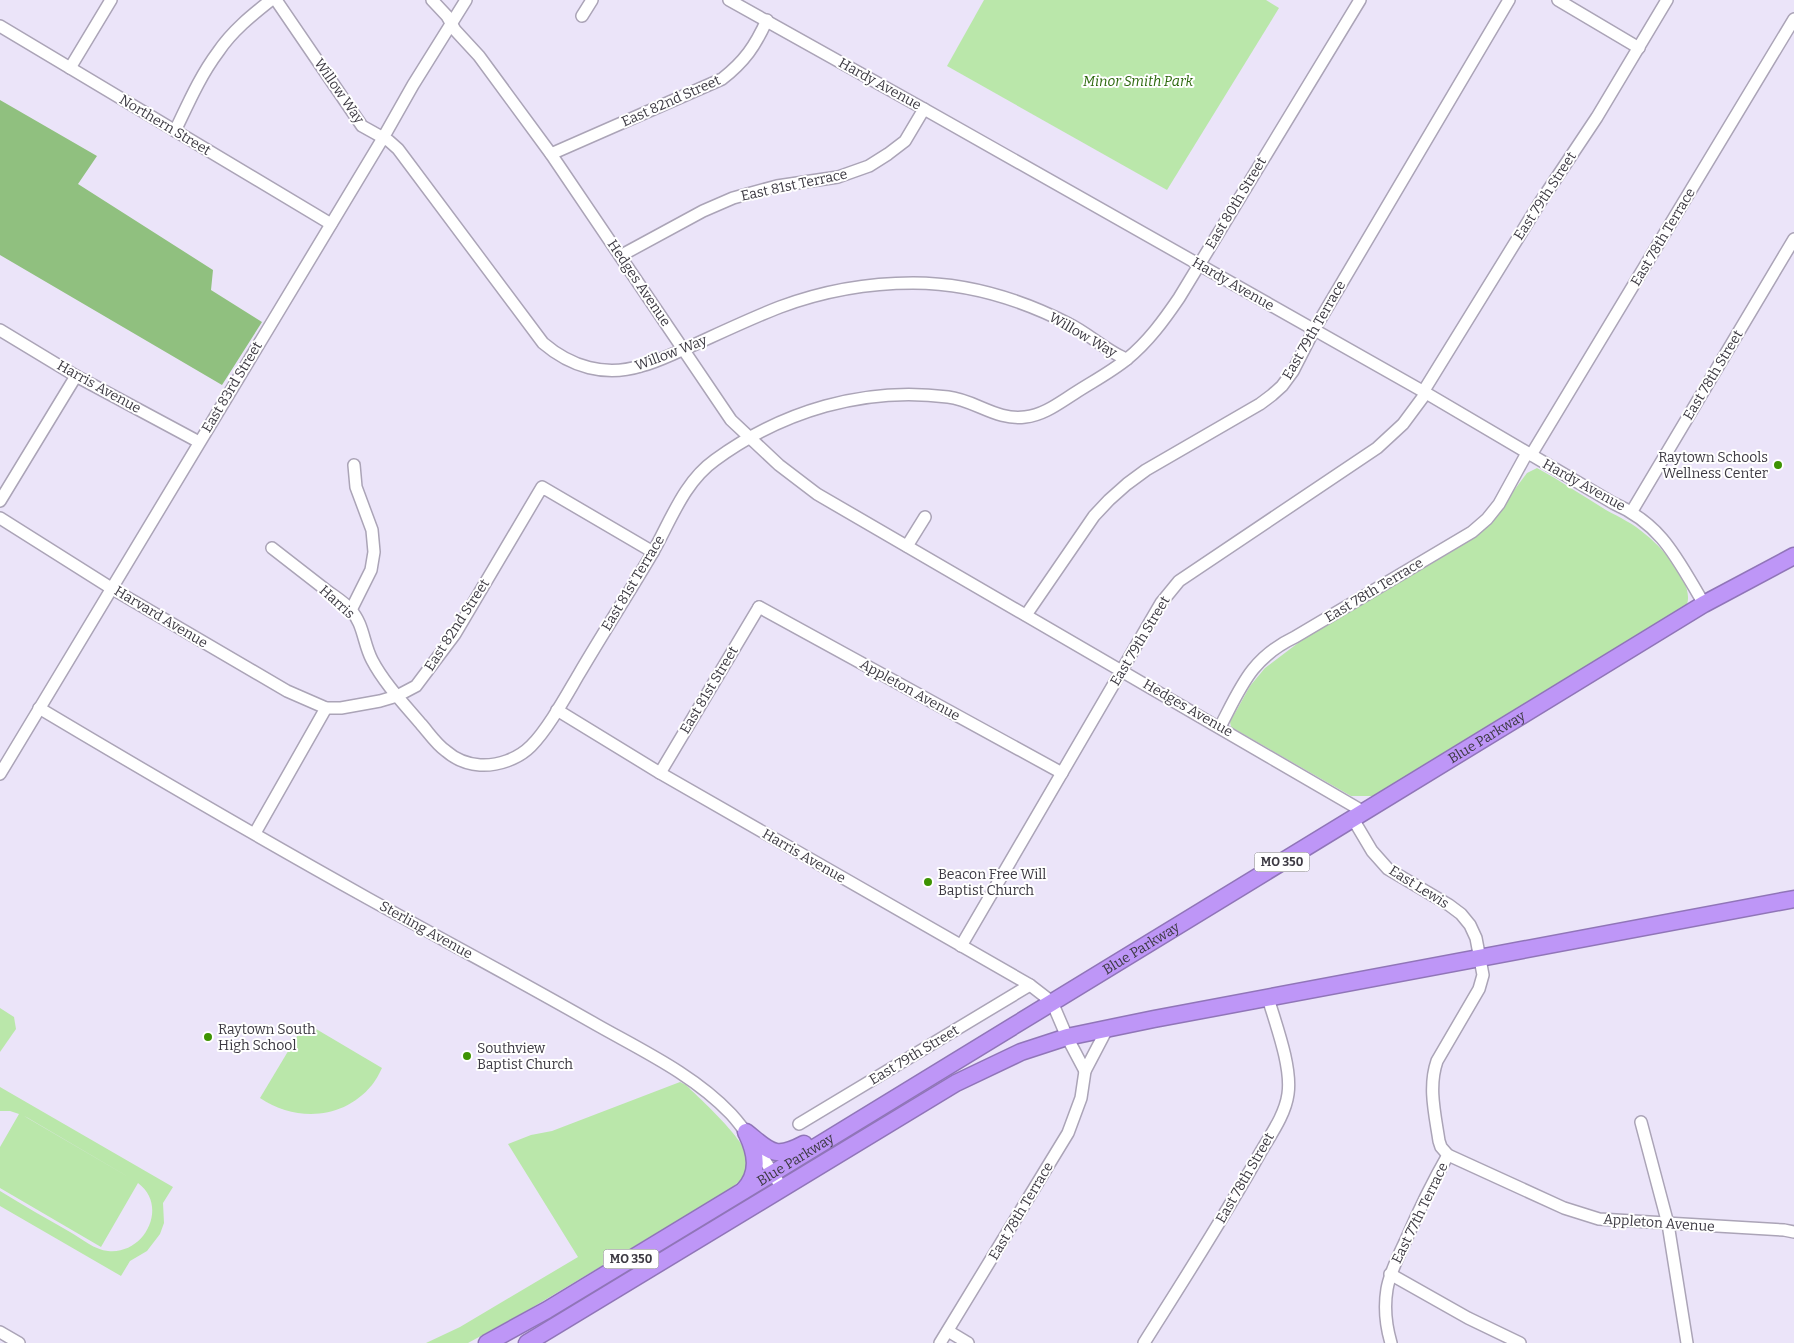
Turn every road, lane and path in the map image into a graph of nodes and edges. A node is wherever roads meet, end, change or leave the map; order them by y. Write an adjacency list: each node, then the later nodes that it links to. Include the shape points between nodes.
1 (111, 0): 18 (street)
2 (271, 0): 20 (street, via 245,21 219,50 202,76)
3 (276, 0): 21 (street, Willow Way, via 362,126)
4 (432, 0): 15 (street, Hedges Avenue)
5 (466, 0): 15 (street, East 83rd Street)
6 (592, 0): 12 (street)
7 (729, 0): 14 (street, Hardy Avenue)
8 (1360, 0): 26 (street, East 80th Street)
9 (1510, 0): 28 (street, East 79th Terrace)
10 (1558, 0): 17 (street)
11 (1667, 0): 17 (street, East 79th Street)
12 (582, 16)
13 (1794, 19): 35 (street, East 78th Terrace)
14 (767, 20): 19 (street, Hardy Avenue); 22 (street, East 82nd Street, via 748,54 722,79)
15 (451, 22): 21 (street, East 83rd Street); 22 (street, Hedges Avenue)
16 (0, 26): 18 (street, Northern Street)
17 (1639, 48): 32 (street, East 79th Street, via 1539,204)
18 (70, 68): 20 (street, Northern Street)
19 (924, 109): 25 (street, East 81st Terrace, via 905,141 869,166 838,177 777,186 733,198); 26 (street, Hardy Avenue)
20 (175, 131): 23 (street, Northern Street)
21 (383, 138): 23 (street, East 83rd Street); 29 (street, Willow Way, via 398,149 543,343 554,352 581,366 614,371 641,367)
22 (551, 154): 25 (street, Hedges Avenue)
23 (331, 224): 34 (street, East 83rd Street)
24 (1794, 239): 38 (street, East 78th Street)
25 (620, 256): 29 (street, Hedges Avenue)
26 (1199, 265): 28 (street, Hardy Avenue); 30 (street, East 80th Street, via 1165,318)
27 (0, 330): 31 (street, Harris Avenue)
28 (1314, 330): 32 (street, Hardy Avenue); 49 (street, East 79th Terrace, via 1293,371 1272,395 1146,470 1109,500 1094,516)
29 (683, 349): 30 (street, Willow Way, via 780,307 814,296 860,286 914,283 968,288 1020,302 1070,324); 33 (street, Hedges Avenue, via 731,420)
30 (1127, 359): 33 (street, East 80th Street, via 1048,410 1030,417 1002,416 953,397 886,395 815,408)
31 (76, 376): 34 (street, Harris Avenue); 37 (street)
32 (1425, 393): 35 (street, Hardy Avenue); 50 (street, East 79th Street, via 1403,424 1377,448 1179,581 1160,603)
33 (748, 438): 41 (street, Hedges Avenue, via 817,494); 43 (street, East 81st Terrace, via 712,462 696,478)
34 (199, 442): 45 (street, East 83rd Street)
35 (1529, 454): 38 (street, Hardy Avenue); 55 (street, East 78th Terrace, via 1499,504 1472,532 1265,655 1248,674)
36 (354, 465): 48 (street, via 356,487 372,530 374,552 370,570)
37 (0, 502)
38 (1632, 511): 47 (street, Hardy Avenue, via 1668,545)
39 (925, 517): 41 (street)
40 (0, 518): 45 (street, Harvard Avenue)
41 (907, 546): 49 (street, Hedges Avenue)
42 (272, 548): 48 (street, Harris)
43 (653, 552): 51 (street, East 82nd Street, via 542,487 455,634 416,686); 54 (street, East 81st Terrace)
44 (1794, 556): 47 (highway, Blue Parkway / MO 350)
45 (111, 588): 52 (street, East 83rd Street); 53 (street, Harvard Avenue, via 287,691)
46 (758, 604): 58 (street, East 81st Street); 59 (street, Appleton Avenue)
47 (1704, 604): 60 (highway, Blue Parkway / MO 350)
48 (350, 610): 51 (street, Harris, via 362,625 372,661)
49 (1026, 615): 50 (street, Hedges Avenue)
50 (1122, 670): 55 (street, Hedges Avenue); 59 (street, East 79th Street)
51 (397, 696): 53 (street, East 82nd Street, via 363,705); 56 (street, Harris, via 443,750 458,759 480,765 502,763 522,754)
52 (39, 708): 57 (street, East 83rd Street); 61 (street, Sterling Avenue)
53 (326, 708): 61 (street)
54 (557, 710): 56 (street, East 81st Terrace); 58 (street, Harris Avenue)
55 (1220, 727): 60 (street, Hedges Avenue)
56 (534, 743)
57 (2, 768)
58 (660, 773): 63 (street, Harris Avenue)
59 (1062, 773): 63 (street, East 79th Street)
60 (1358, 815): 64 (street, East Lewis, via 1372,851 1388,869 1461,914 1473,932); 67 (highway, Blue Parkway / MO 350)
61 (255, 833): 74 (street, Sterling Avenue, via 679,1072 720,1104)
62 (1794, 899): 64 (highway, Blue Parkway / MO 350)
63 (961, 946): 65 (street, Harris Avenue)
64 (1480, 958): 66 (highway, Blue Parkway / MO 350); 75 (street, East 77th Terrace, via 1483,975 1479,989 1437,1061 1433,1074 1439,1141)
65 (1030, 985): 67 (street, Harris Avenue); 72 (street, East 79th Street)
66 (1268, 998): 68 (highway, Blue Parkway / MO 350); 89 (street, East 78th Street, via 1288,1079 1288,1094 1282,1114 1232,1202)
67 (1052, 1002): 69 (street); 73 (highway, Blue Parkway / MO 350)
68 (1107, 1029): 69 (highway, Blue Parkway / MO 350); 70 (street, East 78th Terrace)
69 (1067, 1037): 70 (street); 77 (highway, Blue Parkway / MO 350, via 1021,1052 956,1083)
70 (1085, 1071): 82 (street, East 78th Terrace, via 1081,1098 1068,1133)
71 (1641, 1122): 79 (street)
72 (798, 1124)
73 (852, 1124): 74 (highway, via 780,1153 768,1151); 76 (highway, Blue Parkway / MO 350)
74 (746, 1132): 76 (street, Sterling Avenue); 78 (highway, via 754,1149 756,1165)
75 (1448, 1155): 79 (street, Appleton Avenue, via 1586,1216); 81 (street, East 77th Terrace, via 1423,1200)
76 (773, 1173): 77 (street, Sterling Avenue); 78 (highway, Blue Parkway / MO 350)
77 (782, 1188): 86 (highway, Blue Parkway / MO 350)
78 (743, 1191): 85 (highway, Blue Parkway / MO 350)
79 (1668, 1224): 80 (street, Appleton Avenue); 92 (street)
80 (1794, 1232)
81 (1390, 1274): 90 (street, via 1385,1310); 91 (street)
82 (948, 1331): 87 (street, East 78th Terrace); 88 (street)
83 (0, 1332): 84 (street)
84 (19, 1343)
85 (488, 1343)
86 (527, 1343)
87 (940, 1343)
88 (968, 1343)
89 (1144, 1343)
90 (1390, 1343)
91 (1520, 1343)
92 (1688, 1343)

